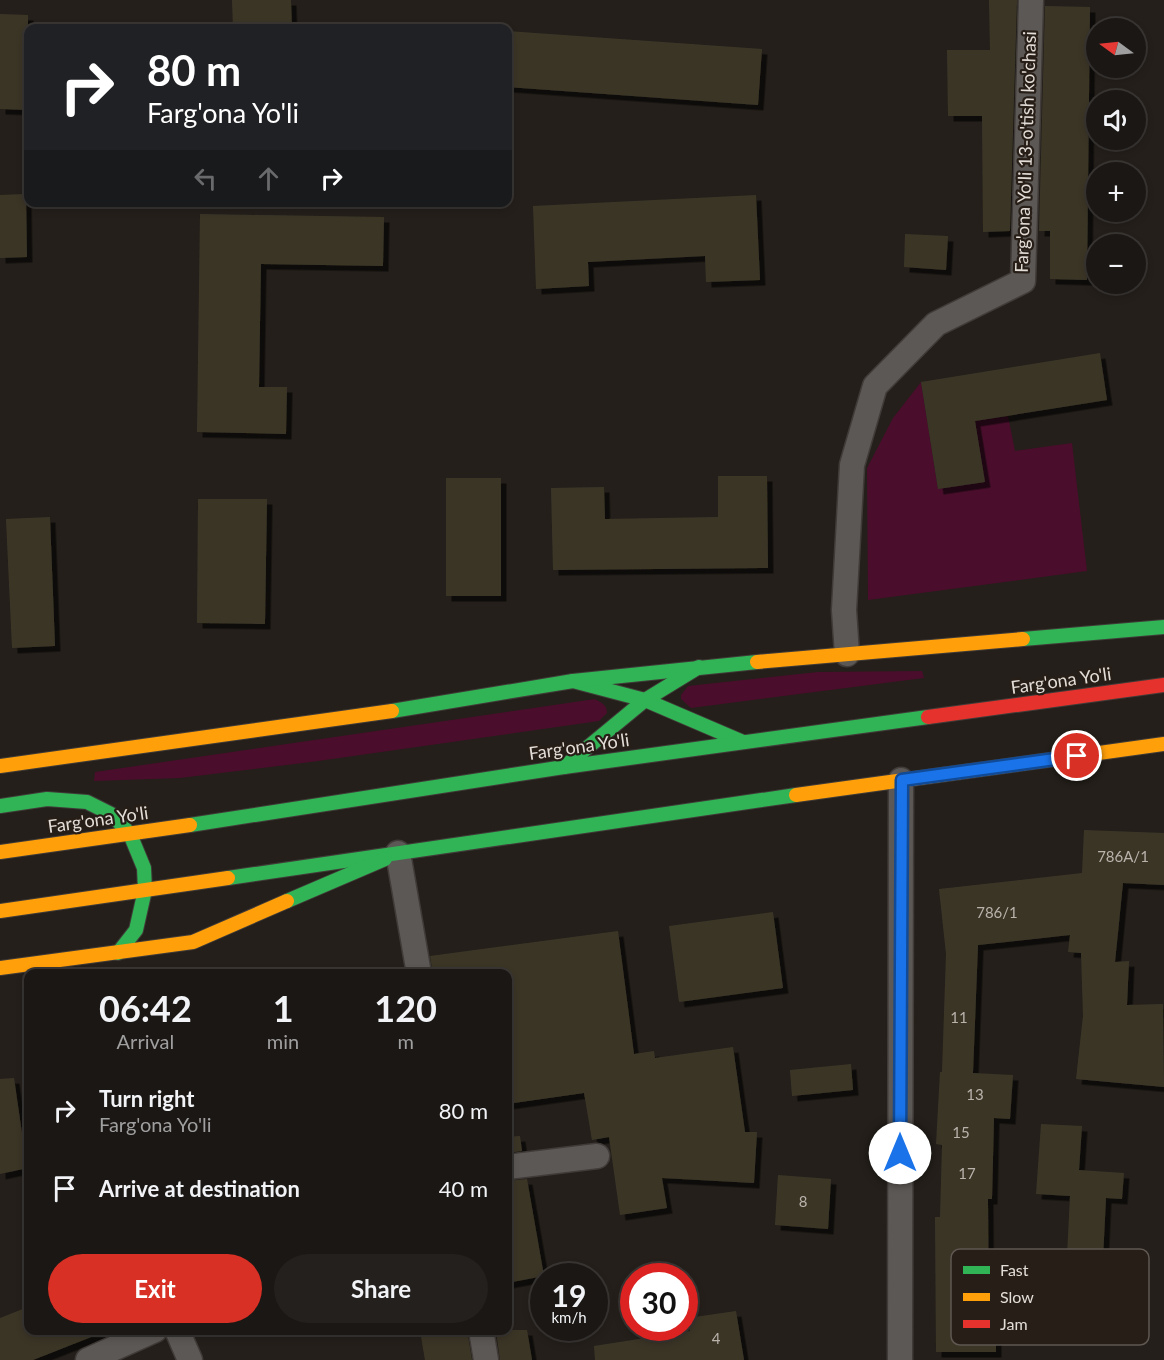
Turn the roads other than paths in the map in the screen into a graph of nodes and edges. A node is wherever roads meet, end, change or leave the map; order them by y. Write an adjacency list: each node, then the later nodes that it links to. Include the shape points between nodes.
1 (1031, 0): 3 (street, Farg'ona Yo'li 13-o'tish ko'chasi, via 1023,281 936,324 875,386 852,465 844,610)
2 (1164, 627): 3 (main road)
3 (847, 654): 4 (main road)
4 (699, 667): 5 (main road); 7 (main road)
5 (573, 681): 7 (main road); 10 (main road, via 421,707)
6 (1164, 685): 8 (main road, Farg'ona Yo'li)
7 (645, 700): 8 (main road); 11 (main road)
8 (744, 742): 11 (main road, Farg'ona Yo'li)
9 (1164, 744): 12 (main road)
10 (0, 766)
11 (564, 767): 14 (main road, Farg'ona Yo'li)
12 (902, 780): 16 (main road); 30 (street)
13 (0, 806): 14 (main road, via 47,799 87,802 111,814)
14 (130, 834): 15 (main road, Farg'ona Yo'li); 17 (main road, via 144,868)
15 (0, 852)
16 (398, 854): 17 (main road); 19 (main road, via 193,942); 21 (street)
17 (145, 890): 18 (main road); 19 (main road, via 136,930)
18 (0, 911)
19 (120, 963): 20 (main road)
20 (0, 968)
21 (418, 969)
22 (597, 1156): 23 (street)
23 (512, 1166)
24 (144, 1335): 27 (street)
25 (179, 1335): 28 (street)
26 (482, 1335): 29 (street)
27 (88, 1360)
28 (190, 1360)
29 (486, 1360)
30 (900, 1360)

